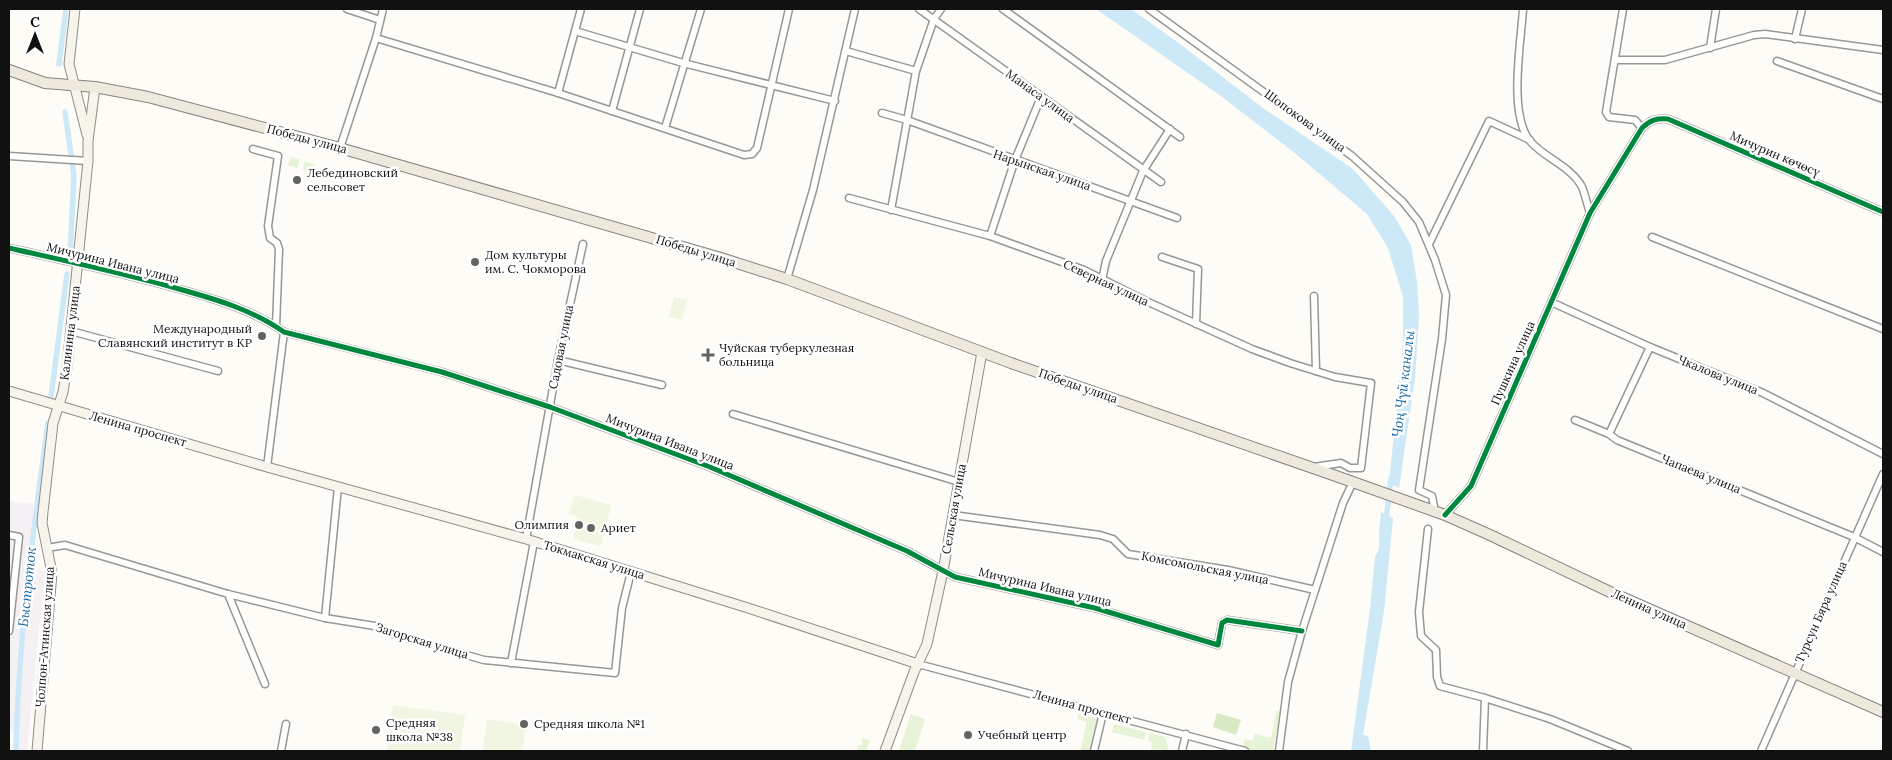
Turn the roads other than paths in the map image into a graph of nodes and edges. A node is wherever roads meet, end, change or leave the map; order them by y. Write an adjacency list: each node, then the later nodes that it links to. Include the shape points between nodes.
1 (75, 9): 31 (main road, Калинина улица, via 69,64)
2 (347, 9): 18 (street)
3 (383, 9): 18 (street)
4 (581, 9): 19 (street)
5 (640, 9): 22 (street)
6 (701, 9): 28 (street)
7 (789, 9): 32 (street)
8 (855, 9): 25 (street)
9 (919, 9): 17 (street, Манаса улица)
10 (941, 9): 17 (street)
11 (1003, 9): 43 (street)
12 (1149, 9): 63 (street, Шопокова улица, via 1352,156 1403,202 1420,222)
13 (1523, 9): 45 (street, via 1517,96 1519,115)
14 (1623, 9): 26 (street)
15 (1716, 9): 23 (street)
16 (1802, 9): 21 (street)
17 (934, 19): 30 (street); 35 (street, Манаса улица)
18 (380, 20): 20 (street)
19 (575, 31): 22 (street); 34 (street)
20 (376, 38): 34 (street); 47 (street)
21 (1795, 39): 23 (street, via 1754,35); 24 (street)
22 (630, 46): 28 (street); 38 (street)
23 (1710, 48): 26 (street, via 1666,60)
24 (1883, 50)
25 (846, 51): 30 (street); 37 (street)
26 (1615, 60): 42 (street, via 1606,112 1609,117 1635,120)
27 (1777, 61): 36 (street)
28 (683, 63): 32 (street); 41 (street)
29 (9, 70): 31 (main road, Победы улица, via 40,82)
30 (916, 71): 40 (street)
31 (75, 85): 33 (main road, Победы улица); 46 (main road, Калинина улица)
32 (773, 86): 37 (street); 41 (street, via 757,148 752,154 744,155)
33 (95, 87): 46 (main road, Калинина улица); 47 (main road, Победы улица, via 148,97)
34 (558, 93): 38 (street)
35 (1041, 97): 50 (street); 52 (street, Манаса улица)
36 (1883, 99)
37 (835, 101): 67 (street)
38 (612, 111): 41 (street)
39 (882, 113): 40 (street, Нарынская улица)
40 (908, 120): 50 (street, Нарынская улица); 56 (street)
41 (665, 128)
42 (1642, 128): 57 (street); 58 (street, Мичурин көчөсү, via 1658,118 1668,119)
43 (1170, 129): 44 (street); 52 (street)
44 (1180, 137)
45 (1530, 140): 57 (street, via 1581,186); 63 (street, via 1489,121)
46 (88, 141): 51 (main road, Калинина улица)
47 (340, 148): 67 (main road, Победы улица)
48 (253, 149): 72 (street, via 278,156 268,226 270,238 279,249)
49 (9, 156): 51 (street)
50 (1015, 160): 55 (street, Нарынская улица); 60 (street)
51 (88, 161): 66 (main road, Калинина улица)
52 (1143, 170): 53 (street, Манаса улица); 55 (street)
53 (1161, 182)
54 (849, 198): 56 (street, Северная улица)
55 (1130, 200): 59 (street, Нарынская улица); 68 (street, via 1106,261)
56 (891, 210): 60 (street, Северная улица)
57 (1590, 212): 70 (street, Пушкина улица)
58 (1883, 212)
59 (1177, 218)
60 (990, 236): 68 (street, Северная улица, via 1084,270)
61 (1652, 237): 73 (street)
62 (583, 244): 78 (street, Садовая улица)
63 (1429, 244): 96 (street, Шопокова улица, via 1446,296 1419,490 1432,496)
64 (9, 248): 66 (street, Мичурина Ивана улица)
65 (1162, 257): 71 (street, via 1198,269)
66 (78, 264): 72 (street, Мичурина Ивана улица, via 131,275 225,302); 74 (main road, Калинина улица)
67 (787, 279): 77 (main road, Победы улица)
68 (1102, 280): 71 (street, Северная улица)
69 (1314, 296): 80 (street)
70 (1551, 302): 76 (street, Чкалова улица); 96 (street, Пушкина улица, via 1471,486)
71 (1196, 324): 80 (street, Северная улица, via 1252,349)
72 (276, 326): 75 (street, Мичурина Ивана улица)
73 (1883, 330)
74 (70, 331): 79 (street); 83 (main road, Калинина улица)
75 (284, 332): 84 (street, Мичурина Ивана улица, via 442,372); 89 (street)
76 (1650, 347): 87 (street); 88 (street, Чкалова улица, via 1763,393)
77 (982, 352): 90 (main road, Победы улица); 92 (main road, Сельская улица)
78 (558, 360): 81 (street); 84 (street, Садовая улица)
79 (218, 371)
80 (1316, 371): 90 (street, Северная улица, via 1371,383 1361,468 1350,468 1341,463)
81 (662, 385)
82 (9, 391): 83 (main road, Ленина проспект)
83 (59, 406): 89 (main road, Ленина проспект); 102 (main road, Чолпон-Атинская улица, via 53,423 42,512)
84 (550, 407): 101 (street, Садовая улица); 104 (street, Мичурина Ивана улица, via 710,467 907,551)
85 (734, 414): 92 (street)
86 (1575, 420): 87 (street, Чапаева улица)
87 (1609, 434): 100 (street, Чапаева улица)
88 (1883, 454)
89 (268, 462): 94 (main road, Токмакская улица)
90 (1311, 467): 93 (main road, Победы улица)
91 (1883, 474): 100 (street, Турсун Бяра улица)
92 (959, 482): 97 (main road, Сельская улица)
93 (1353, 482): 95 (main road, Победы улица); 106 (street)
94 (338, 487): 101 (main road, Токмакская улица); 108 (street)
95 (1415, 504): 96 (main road, Ленина улица)
96 (1440, 514): 113 (main road, Ленина улица)
97 (952, 515): 104 (main road, Сельская улица); 106 (street, Комсомольская улица, via 1100,535 1113,540 1128,554 1228,570)
98 (1428, 529): 115 (street, via 1419,612 1421,636 1436,650 1440,686)
99 (9, 535): 109 (street, via 20,537)
100 (1854, 537): 103 (street, Чапаева улица); 113 (street, Турсун Бяра улица)
101 (530, 541): 105 (main road, Токмакская улица); 111 (street, Садовая улица)
102 (47, 548): 107 (street, Загорская улица, via 65,545); 120 (main road, Чолпон-Атинская улица, via 52,573)
103 (1883, 552)
104 (943, 571): 110 (street, Мичурина Ивана улица, via 960,578 1096,608 1218,645 1222,623 1227,620); 112 (main road, Сельская улица, via 928,644)
105 (631, 572): 111 (street, Загорская улица, via 622,608 615,673); 112 (main road, Токмакская улица)
106 (1315, 590): 110 (street)
107 (228, 594): 108 (street, Загорская улица); 114 (street)
108 (325, 618): 111 (street, Загорская улица, via 380,627 389,634 484,660)
109 (9, 631)
110 (1302, 631): 126 (street, via 1288,682)
111 (511, 663)
112 (918, 664): 117 (street, Ленина проспект); 122 (main road, Сельская улица)
113 (1794, 673): 116 (main road, Ленина улица); 129 (street, Турсун Бяра улица)
114 (265, 684)
115 (1485, 698): 127 (street); 128 (street, via 1550,719)
116 (1883, 712)
117 (1103, 713): 119 (street, Ленина проспект); 123 (street)
118 (286, 724): 121 (street)
119 (1186, 734): 124 (street); 125 (street, Ленина проспект)
120 (37, 751)
121 (281, 751)
122 (885, 751)
123 (1094, 751)
124 (1182, 751)
125 (1245, 751)
126 (1279, 751)
127 (1483, 751)
128 (1628, 751)
129 (1760, 751)

